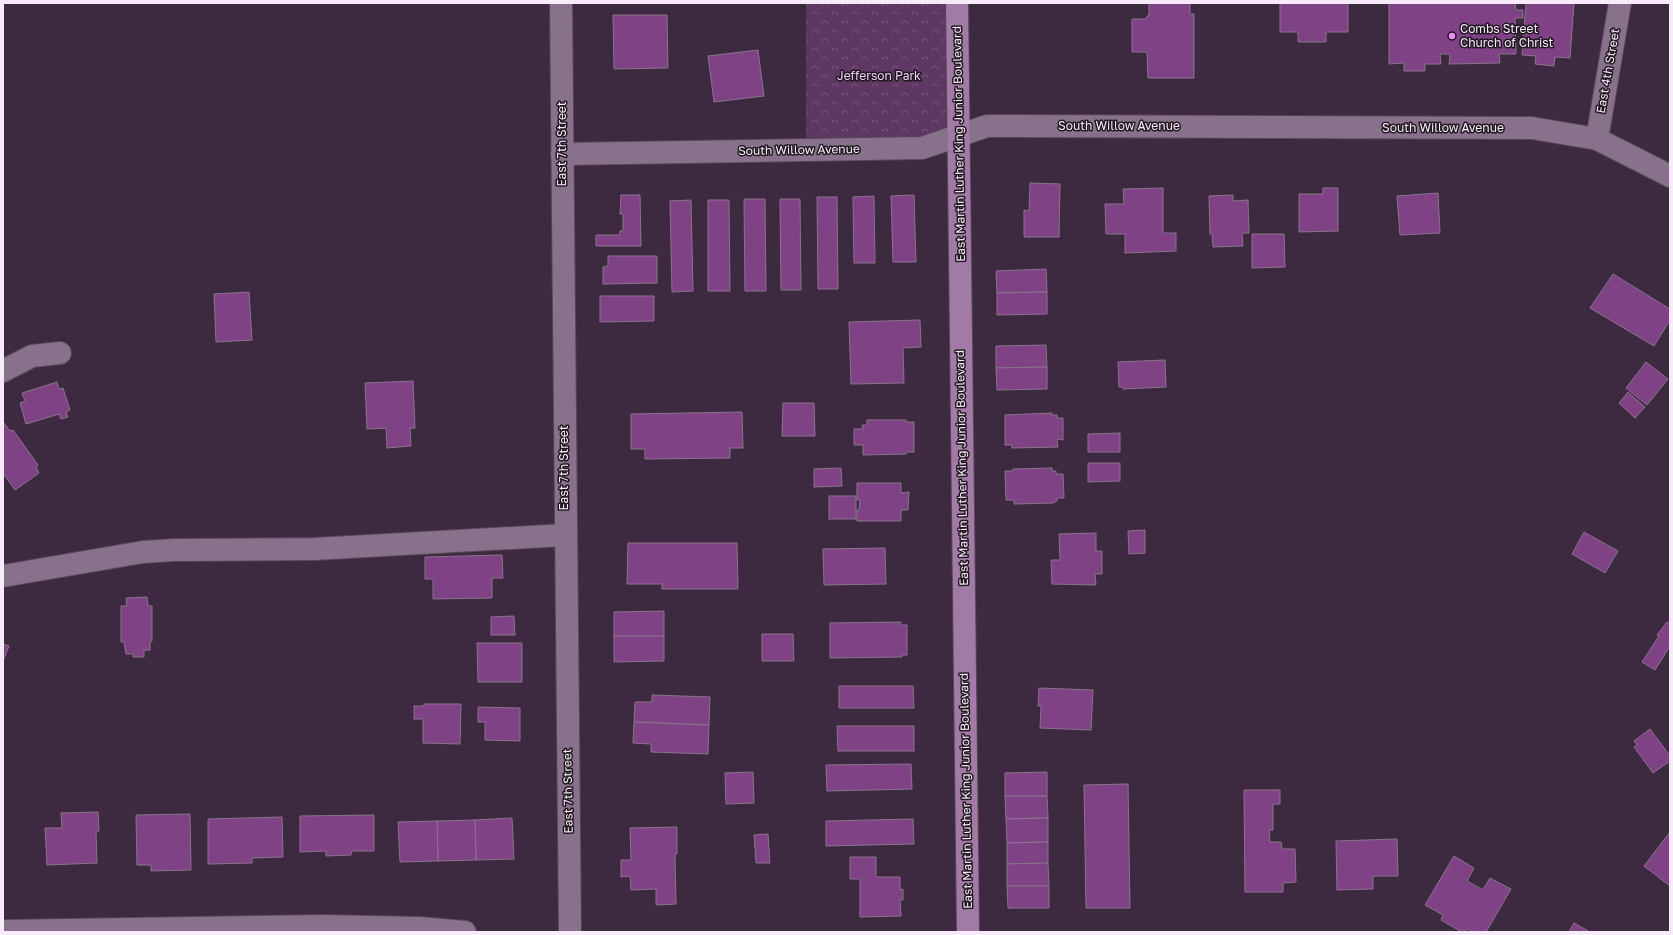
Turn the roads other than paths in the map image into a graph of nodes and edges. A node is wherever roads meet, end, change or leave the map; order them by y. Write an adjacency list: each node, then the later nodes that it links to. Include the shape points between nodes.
1 (561, 3): 6 (street, East 7th Street)
2 (957, 3): 4 (main road, East Martin Luther King Junior Boulevard)
3 (1620, 3): 5 (street, East 4th Street)
4 (958, 136): 5 (street, South Willow Avenue, via 987,126 1532,128); 6 (street, South Willow Avenue, via 922,148); 15 (main road, East Martin Luther King Junior Boulevard)
5 (1597, 138): 7 (street, South Willow Avenue)
6 (562, 154): 10 (street, East 7th Street)
7 (1670, 176)
8 (60, 353): 9 (street, via 32,356)
9 (3, 371)
10 (565, 535): 11 (street, via 314,549 142,552); 14 (street, East 7th Street)
11 (3, 576)
12 (3, 931): 13 (street, via 323,926 419,928)
13 (465, 932)
14 (570, 932)
15 (968, 932)

